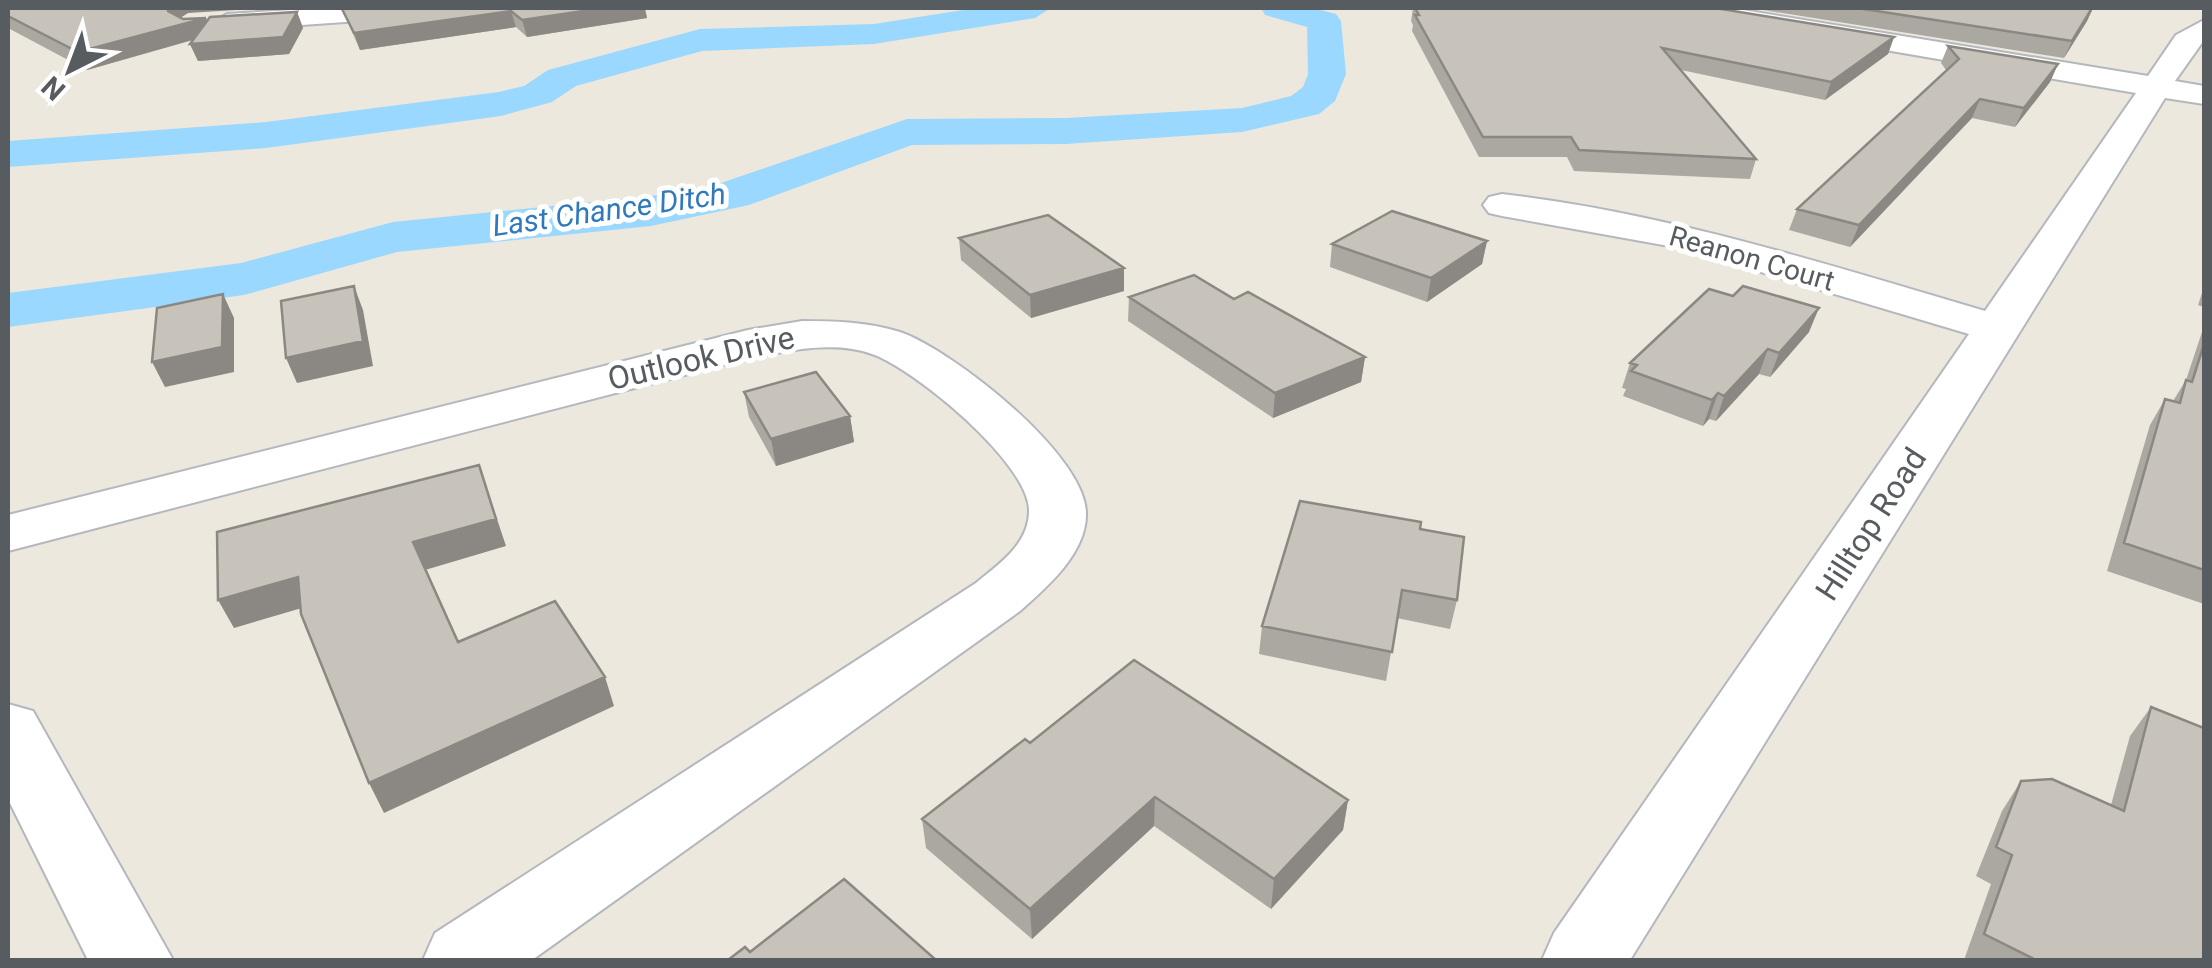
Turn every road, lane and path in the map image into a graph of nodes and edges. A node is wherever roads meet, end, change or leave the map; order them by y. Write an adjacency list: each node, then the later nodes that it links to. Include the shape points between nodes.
1 (433, 8): 3 (street)
2 (1687, 8): 5 (street)
3 (190, 24)
4 (2204, 28): 5 (street, Hilltop Road, via 2186,41)
5 (2181, 91): 7 (street, Hilltop Road)
6 (1502, 205): 7 (street, Reanon Court, via 1654,230)
7 (1998, 328): 12 (street, Hilltop Road)
8 (8, 534): 11 (street, Outlook Drive, via 813,332 876,338 930,361 1046,474 1060,515 1054,542 998,597)
9 (8, 730): 10 (street)
10 (131, 960)
11 (465, 960)
12 (1584, 960)

